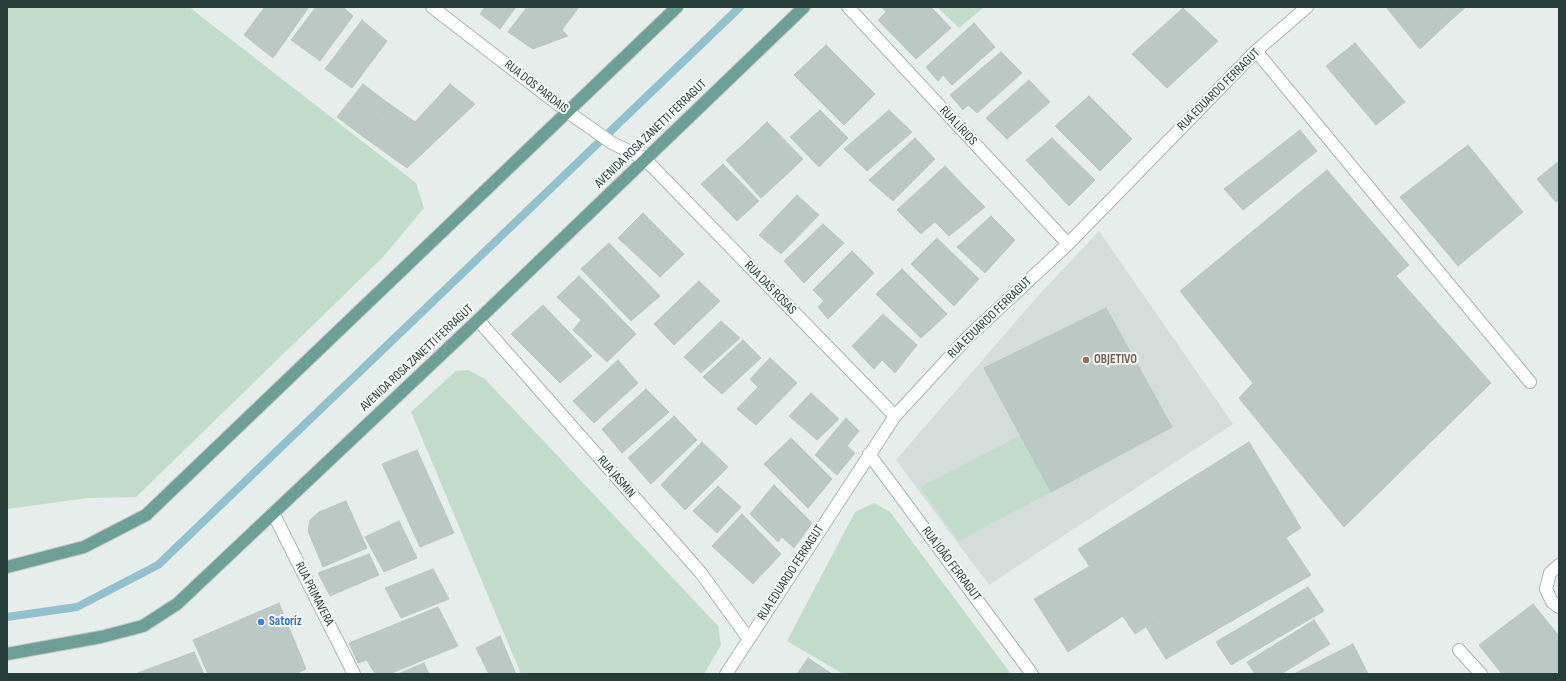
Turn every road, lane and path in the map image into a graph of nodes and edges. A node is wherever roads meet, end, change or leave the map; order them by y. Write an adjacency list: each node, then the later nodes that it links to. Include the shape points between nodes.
1 (432, 7): 7 (street, RUA DOS PARDAIS)
2 (677, 7): 7 (main road)
3 (804, 7): 8 (main road, AVENIDA ROSA ZANETTI FERRAGUT)
4 (848, 7): 9 (street, RUA LÍRIOS)
5 (1307, 7): 6 (street, RUA EDUARDO FERRAGUT)
6 (1256, 51): 9 (street, RUA EDUARDO FERRAGUT); 11 (street)
7 (568, 112): 8 (street, RUA DOS PARDAIS, via 612,143); 16 (main road, via 146,515 84,547)
8 (645, 159): 10 (main road, AVENIDA ROSA ZANETTI FERRAGUT); 12 (street, RUA DAS ROSAS)
9 (1068, 244): 12 (street, RUA EDUARDO FERRAGUT, via 968,337)
10 (478, 320): 14 (main road, AVENIDA ROSA ZANETTI FERRAGUT); 18 (street, RUA JASMIN, via 701,573)
11 (1530, 382)
12 (895, 416): 13 (street, RUA EDUARDO FERRAGUT)
13 (869, 454): 18 (street, RUA EDUARDO FERRAGUT); 23 (street, RUA JOÃO FERRAGUT)
14 (274, 514): 20 (main road, AVENIDA ROSA ZANETTI FERRAGUT, via 177,604 143,626 101,637); 21 (street, RUA PRIMAVERA)
15 (1559, 565): 17 (street, via 1550,573 1546,589 1552,602)
16 (7, 567)
17 (1559, 608)
18 (748, 638): 22 (street, RUA EDUARDO FERRAGUT)
19 (1459, 650): 24 (street)
20 (7, 654)
21 (354, 674)
22 (726, 674)
23 (1032, 674)
24 (1481, 674)

